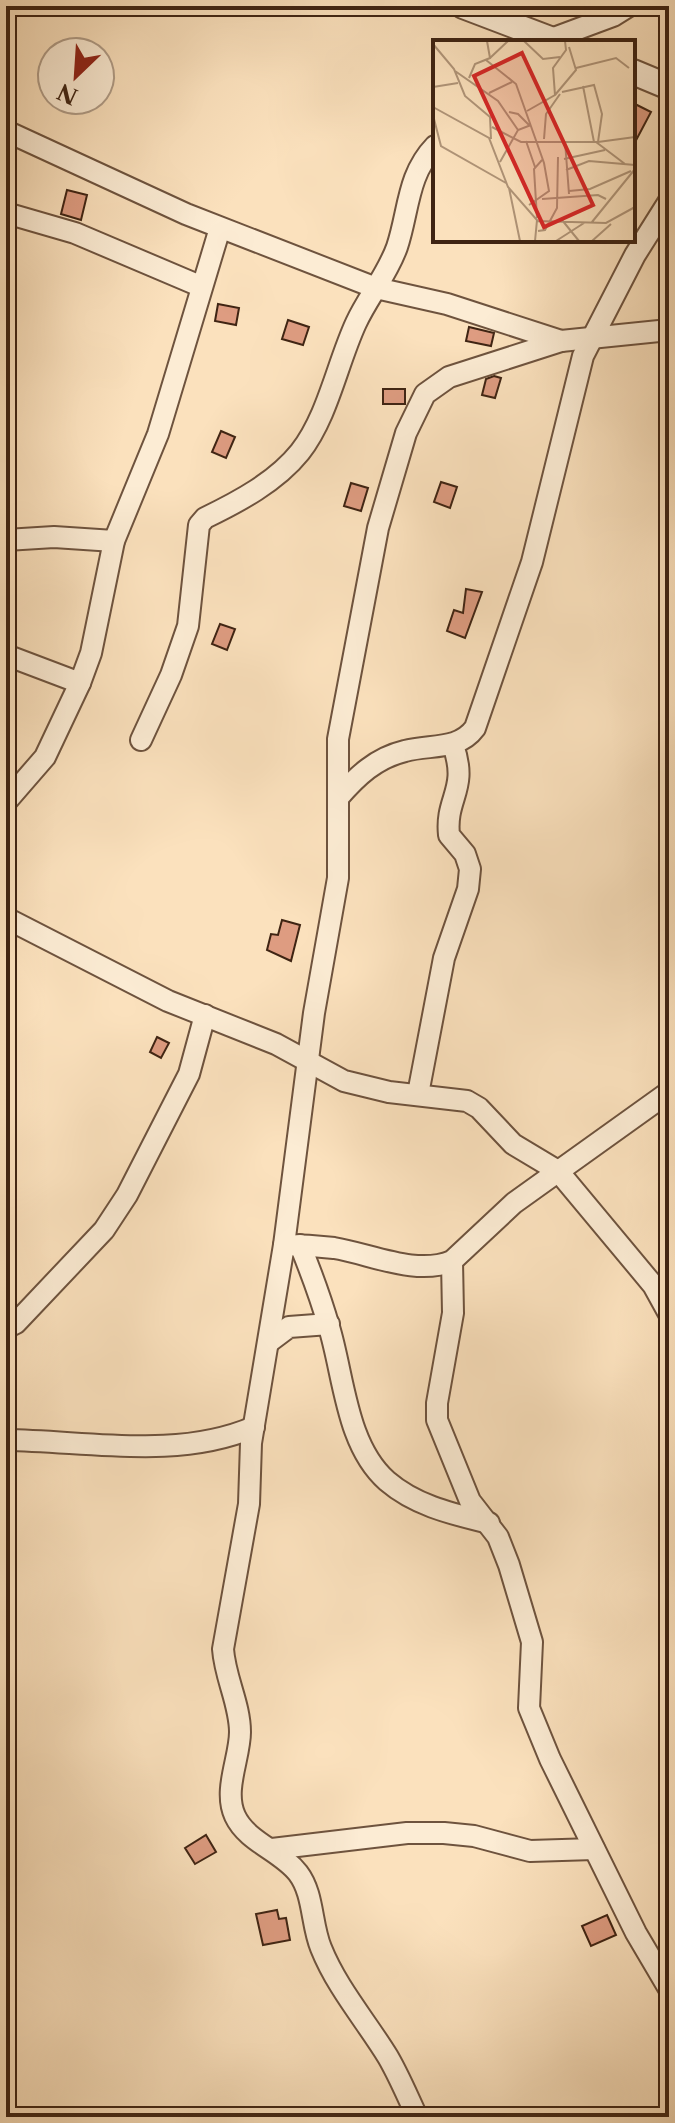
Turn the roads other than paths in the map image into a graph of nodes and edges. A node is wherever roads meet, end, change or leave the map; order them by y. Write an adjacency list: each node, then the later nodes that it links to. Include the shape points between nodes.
1 (463, 6): 3 (street)
2 (629, 6): 4 (street)
3 (547, 40)
4 (556, 40)
5 (635, 73): 6 (street)
6 (669, 87)
7 (6, 131): 11 (street)
8 (433, 149): 13 (street, via 414,176 398,245)
9 (669, 201): 15 (street)
10 (6, 213): 12 (street, via 75,233)
11 (220, 228): 12 (street); 13 (street)
12 (200, 286): 18 (street, via 158,434)
13 (376, 288): 16 (street, via 447,304); 21 (street, via 300,452 271,480 199,525 188,626)
14 (669, 330): 15 (street)
15 (592, 336): 16 (street); 22 (street, via 501,659 475,728)
16 (561, 341): 23 (street, via 449,377 425,394 414,414 378,528 338,739)
17 (6, 540): 18 (street)
18 (114, 541): 20 (street)
19 (6, 655): 20 (street)
20 (80, 683): 24 (street, via 45,757)
21 (141, 740)
22 (453, 745): 23 (street, via 403,751 376,762); 29 (street, via 461,779 448,826 470,869 468,889 444,958)
23 (338, 798): 27 (street, via 338,878)
24 (6, 802)
25 (6, 918): 26 (street)
26 (205, 1015): 27 (street); 35 (street, via 189,1074 127,1195 83,1254)
27 (307, 1058): 29 (street, via 366,1089); 31 (street)
28 (669, 1092): 30 (street)
29 (418, 1094): 30 (street, via 467,1101 513,1144)
30 (558, 1171): 32 (street, via 514,1203); 33 (street, via 653,1285)
31 (292, 1245): 32 (street, via 416,1265); 34 (street); 36 (street)
32 (452, 1261): 39 (street, via 453,1313 435,1412 470,1501)
33 (669, 1314)
34 (329, 1324): 36 (street, via 289,1327); 39 (street, via 363,1448 386,1480 433,1508)
35 (6, 1328)
36 (269, 1342): 37 (street)
37 (254, 1427): 38 (street, via 225,1439 181,1446); 40 (street, via 249,1504 223,1649 224,1672 239,1717 231,1795 235,1816 250,1835)
38 (6, 1440)
39 (489, 1523): 41 (street, via 509,1565 532,1642 529,1708)
40 (272, 1849): 41 (street, via 432,1833 474,1836 530,1851); 43 (street, via 298,1873 320,1946 337,1981 387,2056)
41 (594, 1849): 42 (street)
42 (669, 1989)
43 (417, 2117)

